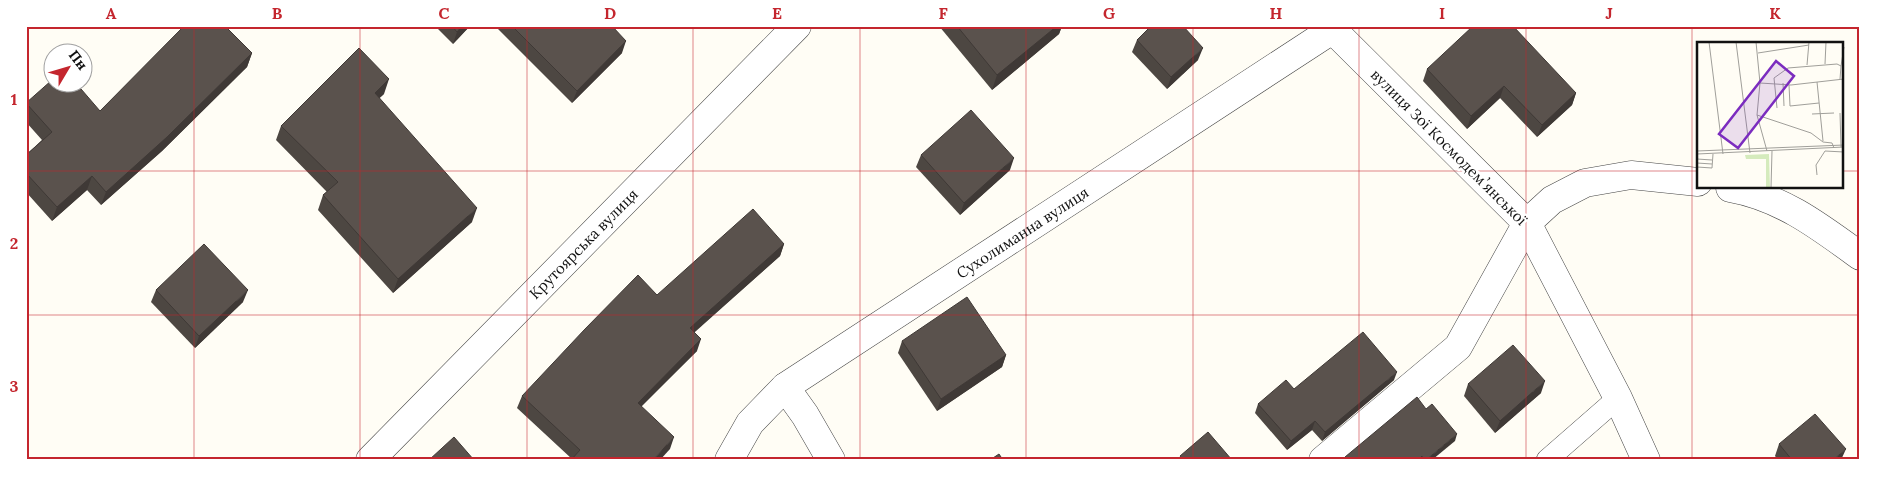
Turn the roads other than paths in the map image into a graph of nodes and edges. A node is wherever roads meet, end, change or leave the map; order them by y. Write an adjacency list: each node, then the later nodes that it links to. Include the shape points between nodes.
1 (797, 26): 9 (street, Крутоярська вулиця)
2 (1336, 28): 5 (street, вулиця Зої Космодемʼянської); 7 (street, Сухолиманна вулиця)
3 (1697, 182): 5 (street, via 1630,175 1585,183 1552,200)
4 (1736, 189): 6 (street, via 1792,209)
5 (1527, 223): 8 (street, вулиця Зої Космодемʼянської); 12 (street, via 1458,347)
6 (1860, 256)
7 (785, 386): 10 (street, Сухолиманна вулиця, via 750,423); 11 (street)
8 (1618, 398): 13 (lane); 14 (street, вулиця Зої Космодемʼянської)
9 (370, 460)
10 (729, 460)
11 (830, 460)
12 (1323, 460)
13 (1548, 460)
14 (1646, 460)

